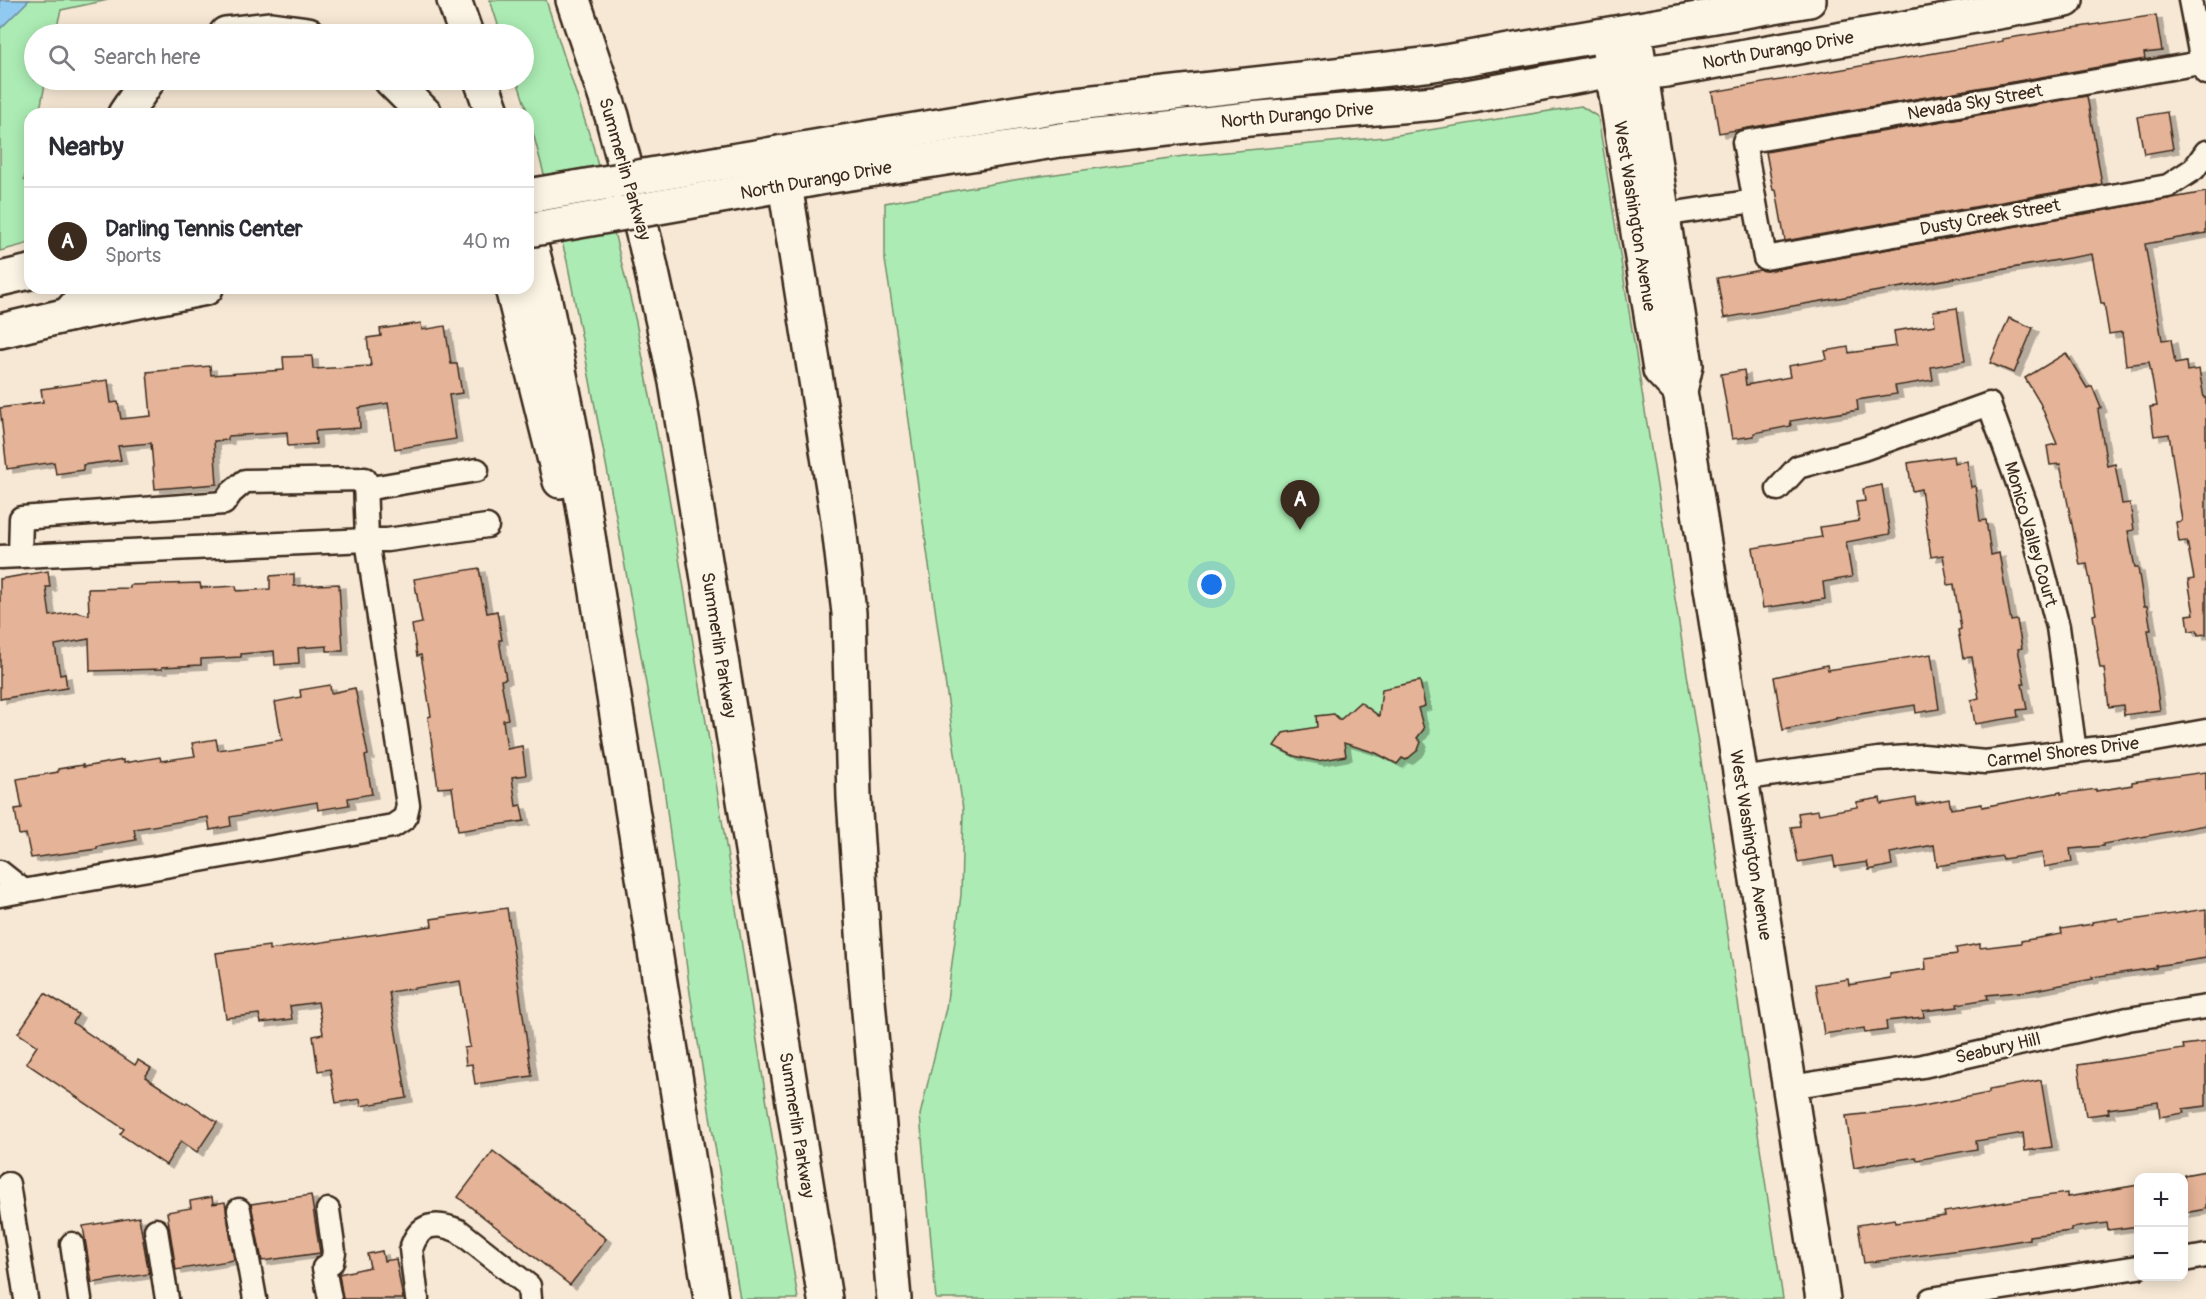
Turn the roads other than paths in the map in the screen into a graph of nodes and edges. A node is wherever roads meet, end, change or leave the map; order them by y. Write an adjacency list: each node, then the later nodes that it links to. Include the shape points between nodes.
1 (454, 0): 6 (main road)
2 (573, 0): 63 (main road, Summerlin Parkway, via 612,116 676,382)
3 (1809, 0): 7 (main road, North Durango Drive)
4 (2066, 0): 9 (main road, North Durango Drive)
5 (2190, 0): 8 (street)
6 (462, 24)
7 (1620, 32): 9 (main road, West Washington Avenue); 17 (main road, North Durango Drive, via 1433,64 1058,106)
8 (2205, 66): 19 (street, Nevada Sky Street, via 1744,142)
9 (1626, 71): 17 (main road, North Durango Drive, via 1435,103); 20 (main road, West Washington Avenue); 30 (main road, West Washington Avenue, via 1660,370)
10 (141, 90): 13 (main road)
11 (401, 90): 14 (main road)
12 (485, 90): 15 (main road)
13 (129, 108)
14 (419, 108)
15 (491, 108)
16 (2205, 156): 19 (street, Dusty Creek Street, via 2194,169 2168,186 1765,258)
17 (782, 168): 18 (main road, North Durango Drive, bridge, via 720,163); 21 (main road, North Durango Drive, bridge, via 728,195); 64 (main road, via 838,519 849,613 854,798)
18 (534, 195)
19 (1754, 201): 20 (street)
20 (1663, 215): 30 (main road, West Washington Avenue, via 1686,365)
21 (534, 231)
22 (534, 256): 37 (main road, via 572,430)
23 (24, 273): 24 (main road)
24 (0, 279)
25 (87, 294): 28 (main road)
26 (175, 294): 28 (main road)
27 (513, 294): 37 (main road)
28 (68, 315): 29 (main road)
29 (0, 331)
30 (1680, 391): 40 (main road, West Washington Avenue)
31 (477, 470): 32 (street)
32 (365, 489): 35 (street); 36 (street, via 365,479 245,481 225,503 21,518)
33 (1778, 489): 39 (street, Monico Valley Court, via 1798,466 1863,449 1989,404 2027,508 2058,627)
34 (488, 526): 35 (street)
35 (367, 540): 36 (street); 42 (street, via 408,805 405,818 393,826)
36 (10, 556)
37 (618, 716): 62 (main road)
38 (2206, 731): 39 (street, Carmel Shores Drive)
39 (2075, 752): 40 (street, Carmel Shores Drive, via 1985,762 1923,756 1878,759)
40 (1741, 779): 45 (main road, West Washington Avenue)
41 (0, 872): 42 (street)
42 (24, 891): 43 (street)
43 (0, 895)
44 (2206, 1007): 45 (street, Seabury Hill, via 2128,1019 1923,1066)
45 (1790, 1087): 65 (main road, West Washington Avenue)
46 (8, 1184): 55 (street)
47 (240, 1210): 58 (street)
48 (328, 1210): 59 (street, via 334,1252 332,1262 324,1268)
49 (156, 1230): 57 (street)
50 (72, 1244): 56 (street)
51 (2206, 1256): 52 (street)
52 (2188, 1259)
53 (2134, 1268): 54 (street)
54 (1943, 1298)
55 (26, 1299)
56 (80, 1299)
57 (167, 1299)
58 (255, 1299)
59 (330, 1299)
60 (417, 1299): 61 (street, via 411,1249 419,1233 434,1224 459,1231 529,1286)
61 (530, 1299)
62 (711, 1299)
63 (825, 1299)
64 (894, 1299)
65 (1823, 1299)

